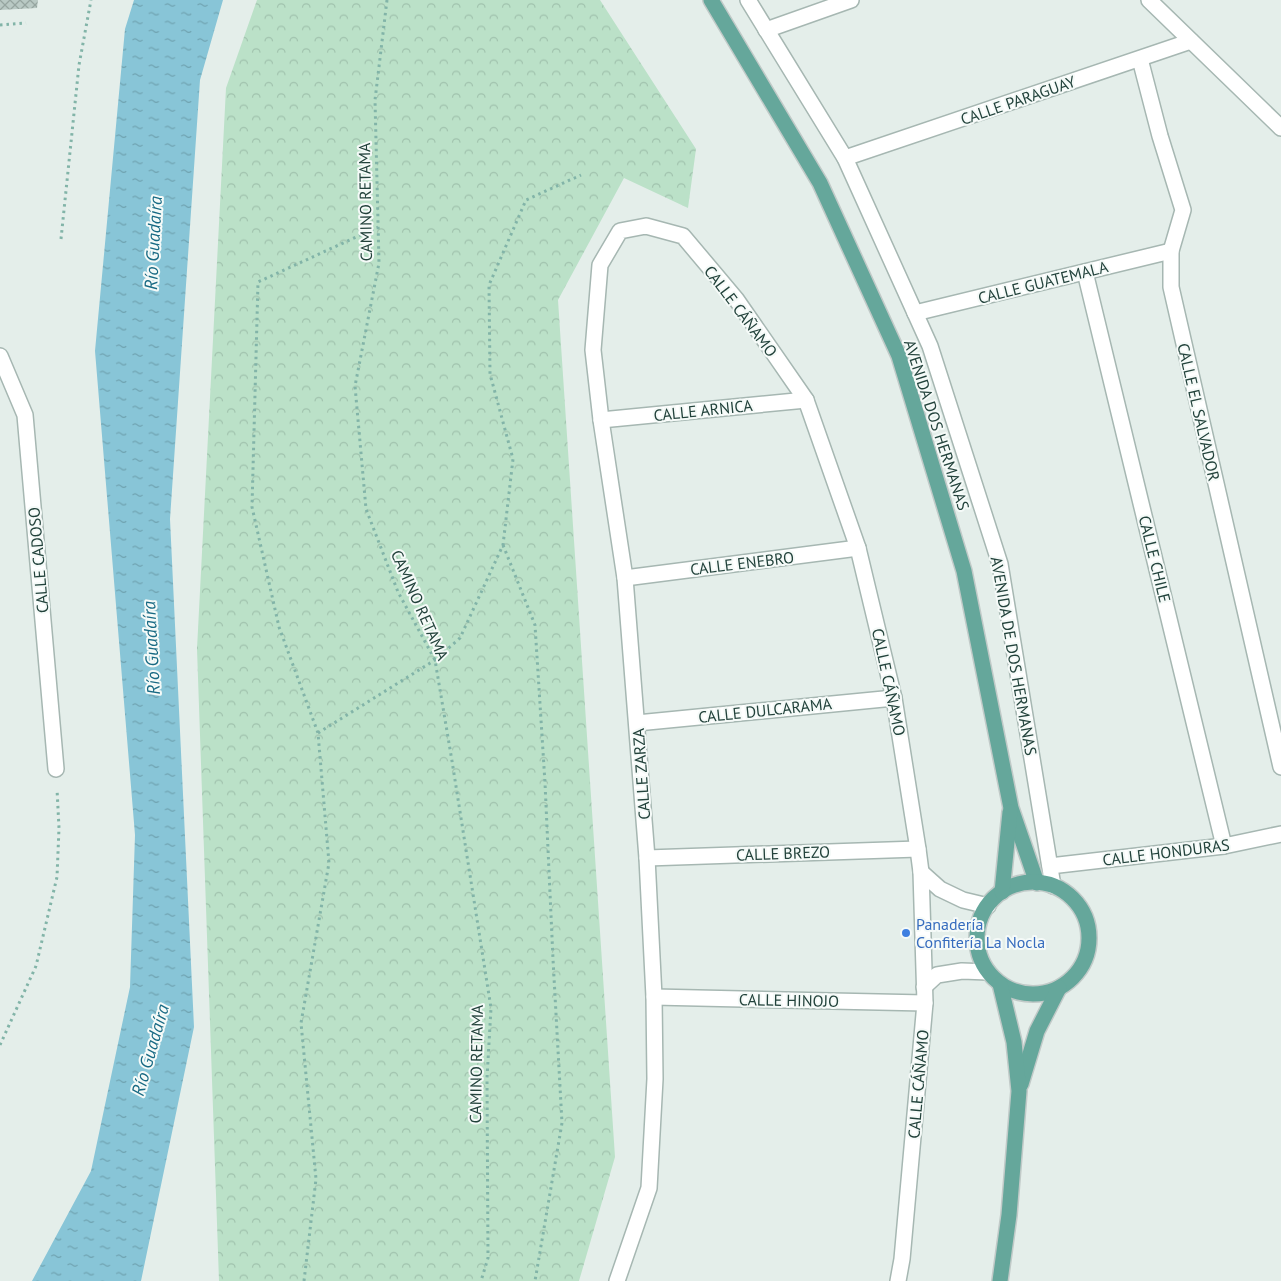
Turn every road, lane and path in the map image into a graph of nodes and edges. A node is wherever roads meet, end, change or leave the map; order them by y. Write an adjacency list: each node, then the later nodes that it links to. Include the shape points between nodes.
1 (91, 0): 16 (path, via 79,65)
2 (387, 0): 15 (path, CAMINO RETAMA, via 375,100)
3 (712, 0): 33 (main road, AVENIDA DOS HERMANAS, via 820,183 899,356 964,571)
4 (748, 0): 9 (street, AVENIDA DE DOS HERMANAS)
5 (852, 0): 9 (street)
6 (1149, 0): 10 (street)
7 (26, 22): 8 (path)
8 (0, 25)
9 (766, 30): 13 (street, AVENIDA DE DOS HERMANAS)
10 (1191, 41): 11 (street, CALLE PARAGUAY); 12 (street)
11 (1140, 59): 13 (street, CALLE PARAGUAY); 17 (street, CALLE EL SALVADOR, via 1183,210)
12 (1281, 128)
13 (845, 158): 20 (street, AVENIDA DE DOS HERMANAS)
14 (581, 175): 24 (path, via 526,200 489,285 490,374 513,459)
15 (378, 227): 27 (path, CAMINO RETAMA, via 379,263 355,386 366,509 398,592); 30 (path, via 258,282 252,507 279,627)
16 (61, 239)
17 (1171, 251): 19 (street, CALLE GUATEMALA); 31 (street, CALLE EL SALVADOR, via 1171,287)
18 (600, 265): 22 (street, CALLE CÁÑAMO, via 620,232 646,226 683,236 736,299); 23 (street, CALLE ZARZA, via 593,350)
19 (1085, 272): 20 (street, CALLE GUATEMALA); 35 (street, CALLE CHILE)
20 (915, 313): 38 (street, AVENIDA DE DOS HERMANAS, via 930,346 1000,564)
21 (0, 356): 32 (street, CALLE CADOSO, via 25,415)
22 (806, 400): 23 (street, CALLE ARNICA); 25 (street, CALLE CÁÑAMO)
23 (601, 420): 26 (street, CALLE ZARZA)
24 (503, 545): 27 (path, via 460,638); 54 (path, via 535,625 562,1123)
25 (858, 548): 26 (street, CALLE ENEBRO); 28 (street, CALLE CÁÑAMO)
26 (625, 578): 29 (street, CALLE ZARZA)
27 (434, 660): 30 (path); 53 (path, CAMINO RETAMA, via 491,1008 487,1078 488,1258)
28 (894, 698): 29 (street, CALLE DULCARAMA); 36 (street, CALLE CÁÑAMO)
29 (637, 723): 37 (street, CALLE ZARZA)
30 (318, 733): 52 (path, via 329,863 301,1023 316,1179)
31 (1281, 767)
32 (56, 769): 50 (path, via 57,877 36,966)
33 (1011, 808): 40 (main road, AVENIDA DOS HERMANAS); 42 (main road, AVENIDA DOS HERMANAS)
34 (1281, 834): 35 (street, CALLE HONDURAS)
35 (1224, 846): 38 (street, CALLE HONDURAS)
36 (918, 849): 37 (street, CALLE BREZO); 39 (street, CALLE CÁÑAMO)
37 (647, 858): 48 (street, CALLE ZARZA)
38 (1050, 866): 41 (street, AVENIDA DE DOS HERMANAS)
39 (921, 872): 43 (street, via 940,889 963,900); 46 (street, CALLE CÁÑAMO)
40 (1037, 883): 41 (main road); 42 (main road, via 1015,885)
41 (1053, 886): 47 (main road, via 1073,899 1083,913 1089,941 1083,964 1069,982)
42 (1002, 892): 43 (main road)
43 (988, 906): 44 (main road, via 978,927 977,939 978,951)
44 (988, 972): 45 (main road); 46 (street, via 962,971 937,976)
45 (1000, 984): 47 (main road, via 1019,993 1040,994); 51 (main road, via 1014,1042)
46 (924, 987): 49 (street, CALLE CÁÑAMO)
47 (1059, 988): 51 (main road, via 1037,1031)
48 (654, 997): 49 (street, CALLE HINOJO); 55 (street, CALLE ZARZA, via 649,1188)
49 (925, 1003): 56 (street, CALLE CÁÑAMO)
50 (0, 1045)
51 (1019, 1091): 57 (main road)
52 (304, 1281)
53 (481, 1281)
54 (535, 1281)
55 (618, 1281)
56 (898, 1281)
57 (1000, 1281)

